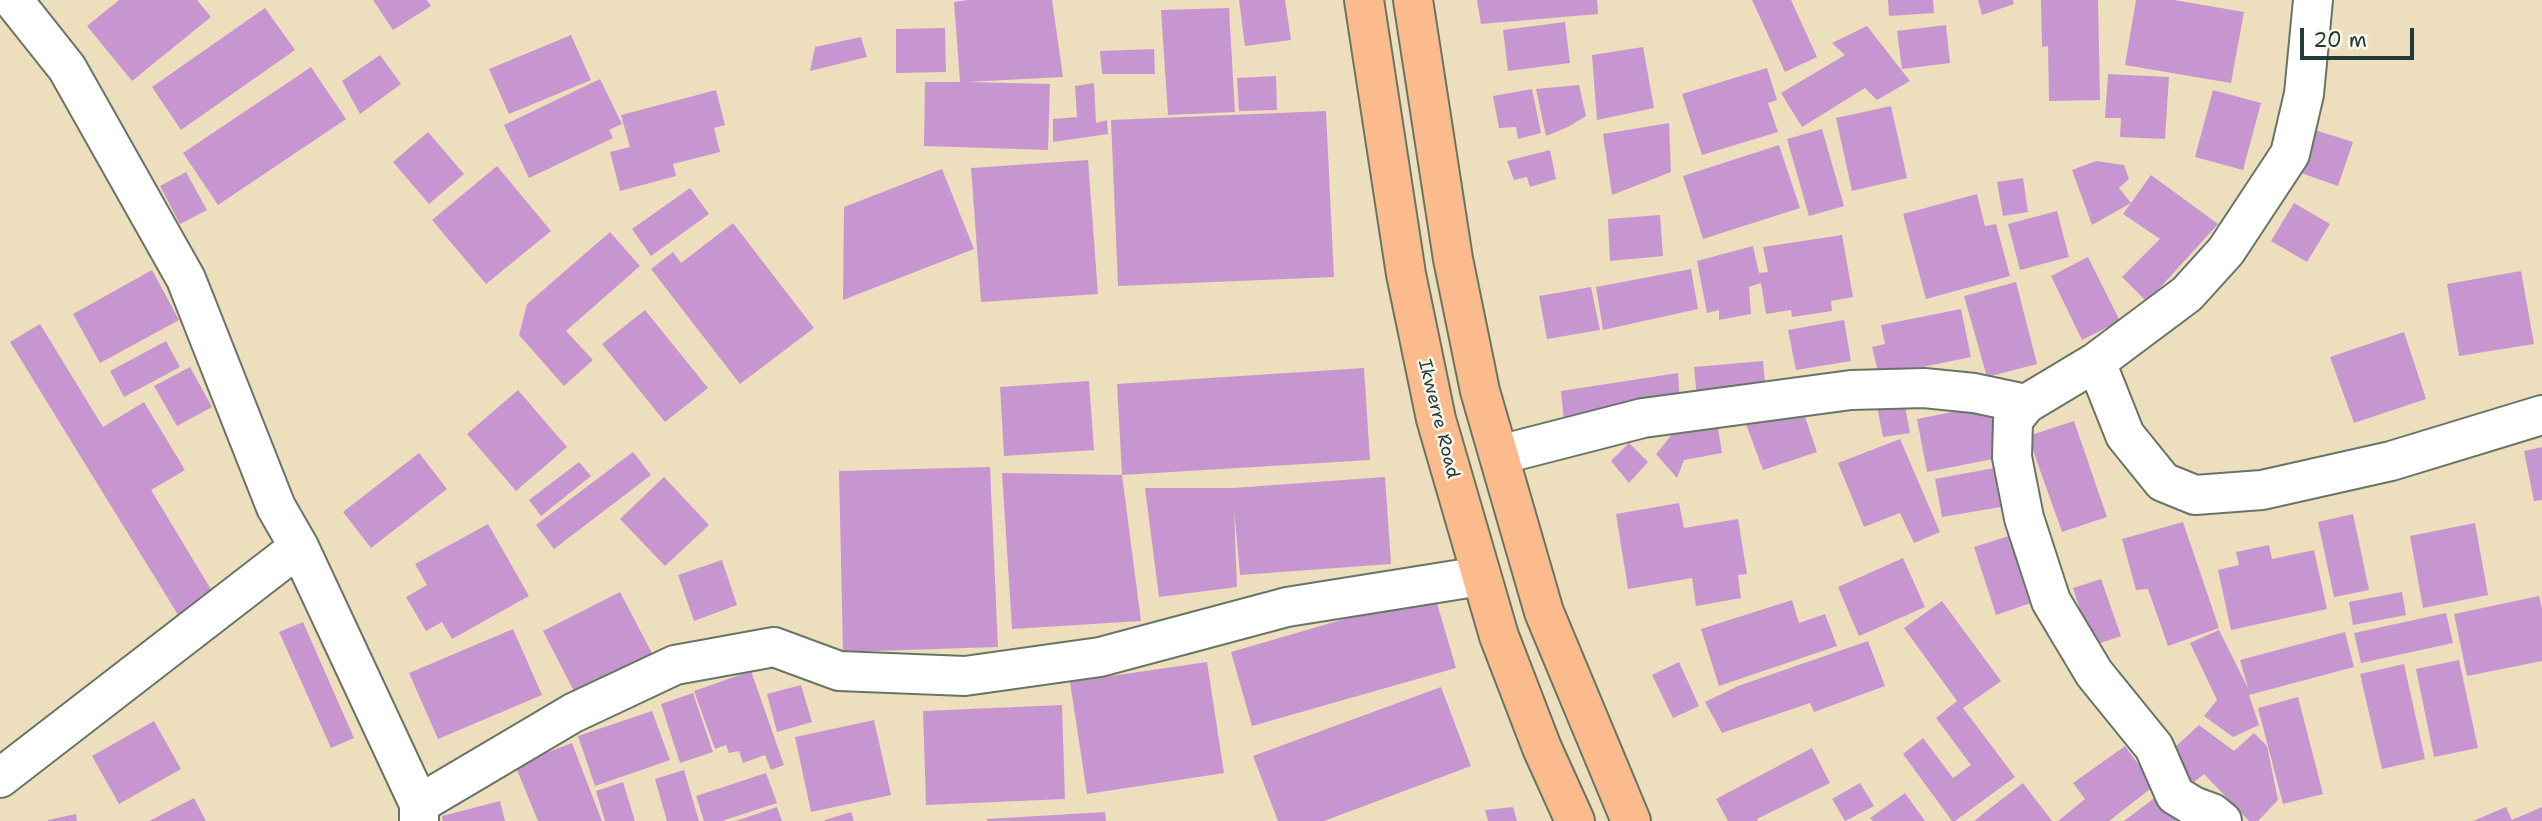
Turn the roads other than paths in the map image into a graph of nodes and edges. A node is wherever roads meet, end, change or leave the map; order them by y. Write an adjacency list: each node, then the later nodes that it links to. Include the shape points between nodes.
1 (13, 0): 9 (street, via 67,68 186,279 276,507)
2 (1364, 0): 10 (main road, Ikwerre Road, via 1406,274 1436,419)
3 (1413, 0): 8 (main road, via 1453,259 1480,391)
4 (2313, 0): 5 (street, via 2304,94 2290,154 2226,251 2187,294)
5 (2096, 362): 6 (street); 7 (street, via 2125,435 2163,482 2195,495 2262,490 2391,461)
6 (2026, 404): 8 (street, via 1924,388 1851,390 1643,418); 15 (street, via 2013,420 2012,457 2024,518 2051,601 2094,673 2154,747 2175,795)
7 (2542, 415)
8 (1499, 455): 14 (main road, via 1544,612)
9 (299, 547): 11 (street); 12 (street)
10 (1481, 576): 12 (street, via 1287,607 1100,657 965,676 839,671 774,647 675,665 573,713); 13 (main road, Ikwerre Road, via 1542,748)
11 (0, 778)
12 (419, 813)
13 (1575, 821)
14 (1631, 821)
15 (2222, 821)

